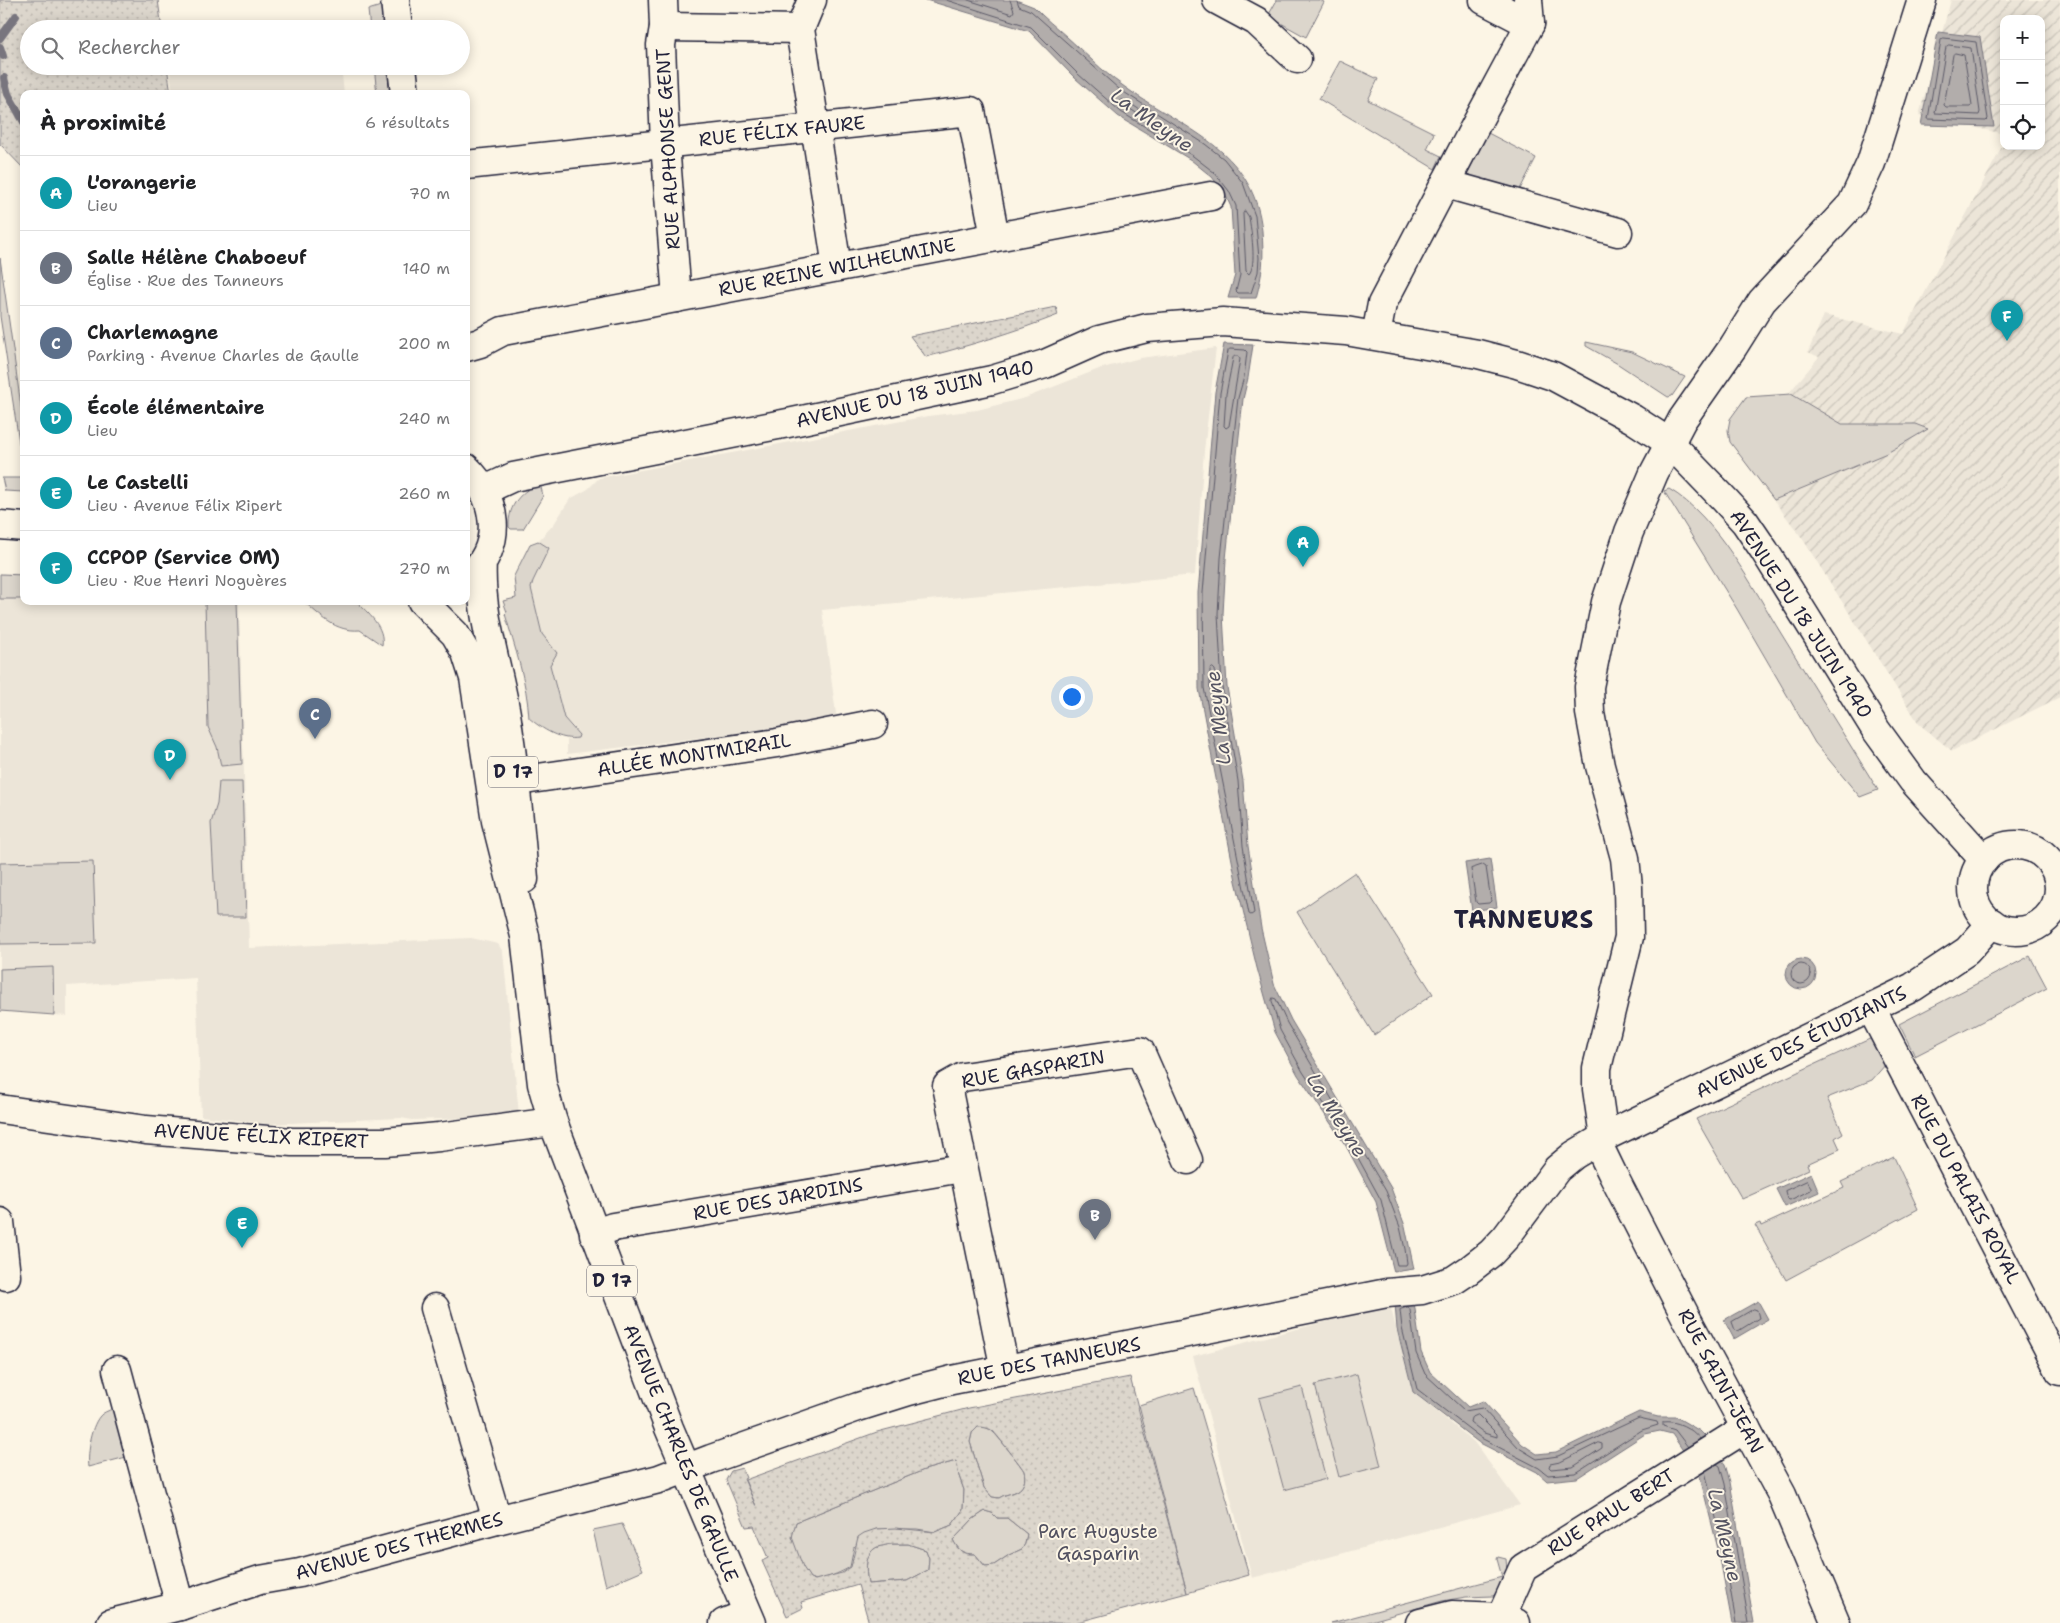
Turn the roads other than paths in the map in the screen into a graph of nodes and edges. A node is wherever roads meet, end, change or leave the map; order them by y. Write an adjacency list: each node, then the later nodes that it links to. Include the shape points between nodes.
1 (395, 0): 8 (street)
2 (663, 0): 9 (street, RUE ALPHONSE GENT)
3 (812, 0): 10 (street)
4 (1217, 0): 11 (street, via 1256,21)
5 (1484, 0): 7 (street)
6 (1922, 0): 25 (street, RUE SAINT-JEAN, via 1871,163 1852,204 1762,301)
7 (1529, 12): 17 (street)
8 (397, 20)
9 (664, 27): 10 (street); 15 (street, RUE ALPHONSE GENT, via 661,45)
10 (800, 29): 14 (street)
11 (1297, 58)
12 (403, 75): 13 (street)
13 (405, 90)
14 (816, 129): 15 (street, RUE FÉLIX FAURE); 20 (street, RUE FÉLIX FAURE, via 971,111); 21 (street)
15 (666, 144): 16 (street, RUE FÉLIX FAURE); 22 (street, RUE ALPHONSE GENT)
16 (470, 165)
17 (1446, 182): 19 (street); 23 (street, via 1382,304)
18 (1211, 196): 20 (street, RUE REINE WILHELMINE)
19 (1618, 232)
20 (995, 237): 21 (street, RUE REINE WILHELMINE)
21 (837, 267): 22 (street, RUE REINE WILHELMINE)
22 (677, 298): 24 (street, RUE REINE WILHELMINE, via 503,331)
23 (1376, 335): 25 (street, AVENUE DU 18 JUIN 1940, via 1478,354 1553,376 1634,419); 27 (street, AVENUE DU 18 JUIN 1940, via 1223,322 1147,328 1099,340 1045,364 992,380 513,477)
24 (470, 346)
25 (1670, 443): 36 (street, AVENUE DU 18 JUIN 1940, via 1745,522 1876,730 1913,781); 43 (street, RUE SAINT-JEAN, via 1629,532 1606,602 1589,687 1593,736 1625,858 1628,887 1629,937 1597,1068)
26 (470, 472): 27 (street, D 17)
27 (485, 490): 30 (street, D 17, via 492,509 493,529 489,548)
28 (0, 525): 29 (street)
29 (20, 527)
30 (474, 570): 34 (street, AVENUE CHARLES DE GAULLE / D 17, via 481,588 507,720)
31 (426, 605): 32 (street, AVENUE CHARLES DE GAULLE / D 17, via 455,634 466,653)
32 (477, 691): 34 (street, via 497,762 501,771); 39 (street, AVENUE CHARLES DE GAULLE / D 17, via 496,821)
33 (873, 724): 34 (street, ALLÉE MONTMIRAIL, via 768,744)
34 (514, 780): 39 (street, AVENUE CHARLES DE GAULLE / D 17, via 520,817)
35 (2055, 858): 36 (street, via 2017,845 1993,851); 37 (street, via 2059,886)
36 (1984, 860): 38 (street, via 1973,881 1973,893 1983,915)
37 (2053, 921): 38 (street, via 2020,931)
38 (1992, 923): 40 (street, AVENUE DES ÉTUDIANTS, via 1967,951 1953,961 1913,987)
39 (525, 936): 42 (street, AVENUE CHARLES DE GAULLE / D 17, via 542,1084)
40 (1871, 1008): 43 (street, AVENUE DES ÉTUDIANTS); 53 (street, RUE DU PALAIS ROYAL)
41 (0, 1109): 42 (street, AVENUE FÉLIX RIPERT, via 146,1130 292,1142 385,1142)
42 (553, 1122): 47 (street, AVENUE CHARLES DE GAULLE / D 17)
43 (1601, 1139): 49 (street, AVENUE DES ÉTUDIANTS, via 1558,1169 1492,1253 1454,1280); 54 (street, RUE SAINT-JEAN, via 1612,1175)
44 (1188, 1160): 45 (street, RUE GASPARIN, via 1140,1051 963,1077 947,1086)
45 (962, 1168): 47 (street, RUE DES JARDINS, via 613,1227); 52 (street, RUE GASPARIN)
46 (0, 1222): 48 (street)
47 (594, 1234): 55 (street, AVENUE CHARLES DE GAULLE / D 17)
48 (6, 1276)
49 (1422, 1290): 52 (street, RUE DES TANNEURS, via 1387,1293)
50 (435, 1308): 56 (street)
51 (117, 1370): 57 (street)
52 (1005, 1370): 55 (street, RUE DES TANNEURS, via 909,1391)
53 (2060, 1370)
54 (1746, 1428): 59 (street, RUE PAUL BERT, via 1523,1568); 62 (street, RUE SAINT-JEAN, via 1782,1495)
55 (686, 1468): 56 (street, AVENUE DES THERMES, via 659,1479); 58 (street, AVENUE CHARLES DE GAULLE / D 17)
56 (497, 1520): 57 (street, AVENUE DES THERMES, via 300,1573 260,1580)
57 (180, 1606): 60 (street, AVENUE DES THERMES)
58 (741, 1620)
59 (1508, 1620): 61 (street, via 1452,1615)
60 (112, 1623)
61 (1420, 1623)
62 (1836, 1623)

